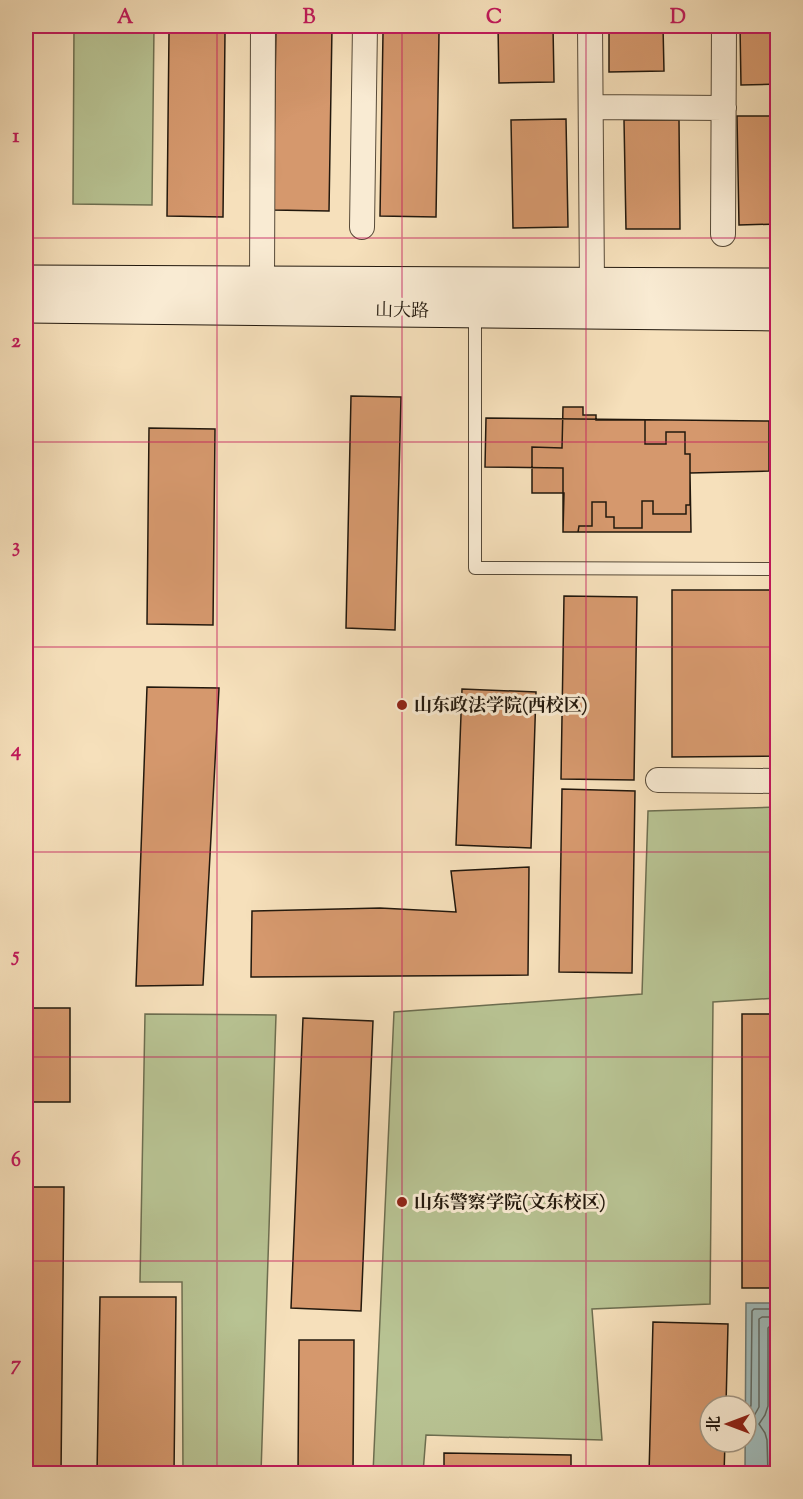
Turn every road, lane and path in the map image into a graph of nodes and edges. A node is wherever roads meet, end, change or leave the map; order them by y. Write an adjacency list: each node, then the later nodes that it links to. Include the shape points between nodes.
1 (263, 26): 10 (street)
2 (365, 26): 7 (street)
3 (590, 26): 5 (street)
4 (724, 26): 6 (street)
5 (591, 107): 6 (street); 11 (street)
6 (724, 108): 8 (street)
7 (362, 227)
8 (723, 234)
9 (26, 282): 10 (main road, 山大路)
10 (262, 283): 11 (main road, 山大路)
11 (592, 285): 12 (main road, 山大路)
12 (777, 285)
13 (26, 306): 14 (main road, 山大路)
14 (475, 311): 15 (main road, 山大路); 16 (lane, via 475,568)
15 (777, 314)
16 (777, 569)
17 (658, 780): 18 (street)
18 (777, 780)

